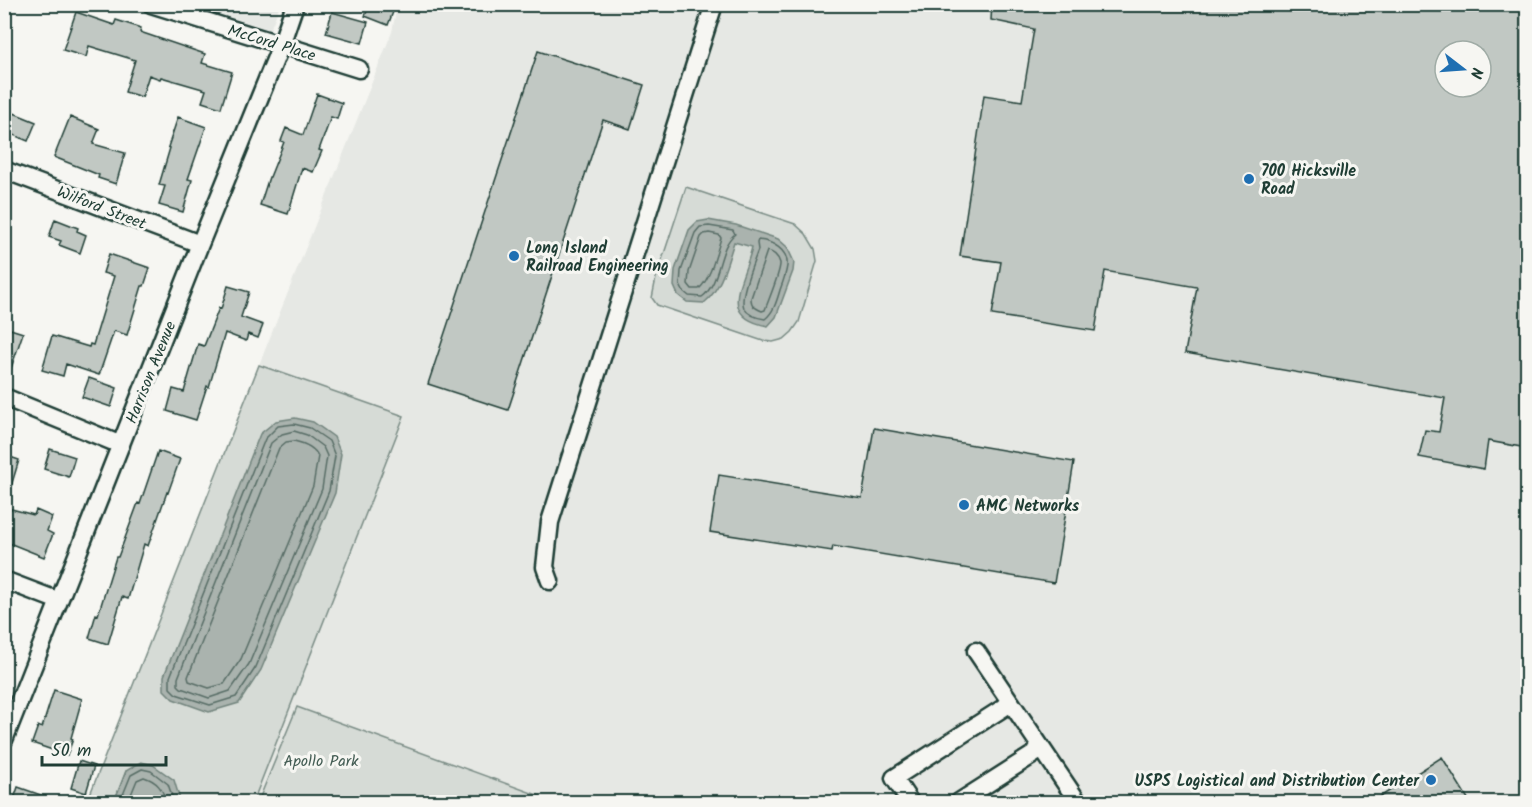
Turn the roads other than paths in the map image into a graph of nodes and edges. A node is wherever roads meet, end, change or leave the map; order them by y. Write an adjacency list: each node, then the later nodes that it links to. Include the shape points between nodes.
1 (151, 4): 4 (street, McCord Place)
2 (295, 4): 4 (street, Harrison Avenue)
3 (714, 4): 11 (street, via 550,522 545,567)
4 (281, 45): 5 (street, McCord Place); 7 (street, Harrison Avenue)
5 (359, 69)
6 (4, 170): 7 (street, Wilford Street)
7 (200, 244): 9 (street, Harrison Avenue)
8 (4, 397): 9 (street)
9 (121, 445): 12 (street, Harrison Avenue)
10 (4, 580): 12 (street)
11 (550, 581)
12 (59, 601): 15 (street, Harrison Avenue)
13 (976, 651): 14 (street)
14 (1011, 703): 16 (street); 17 (street, via 894,778)
15 (4, 740)
16 (1042, 749): 18 (street); 19 (street)
17 (910, 802)
18 (960, 802)
19 (1078, 802)

